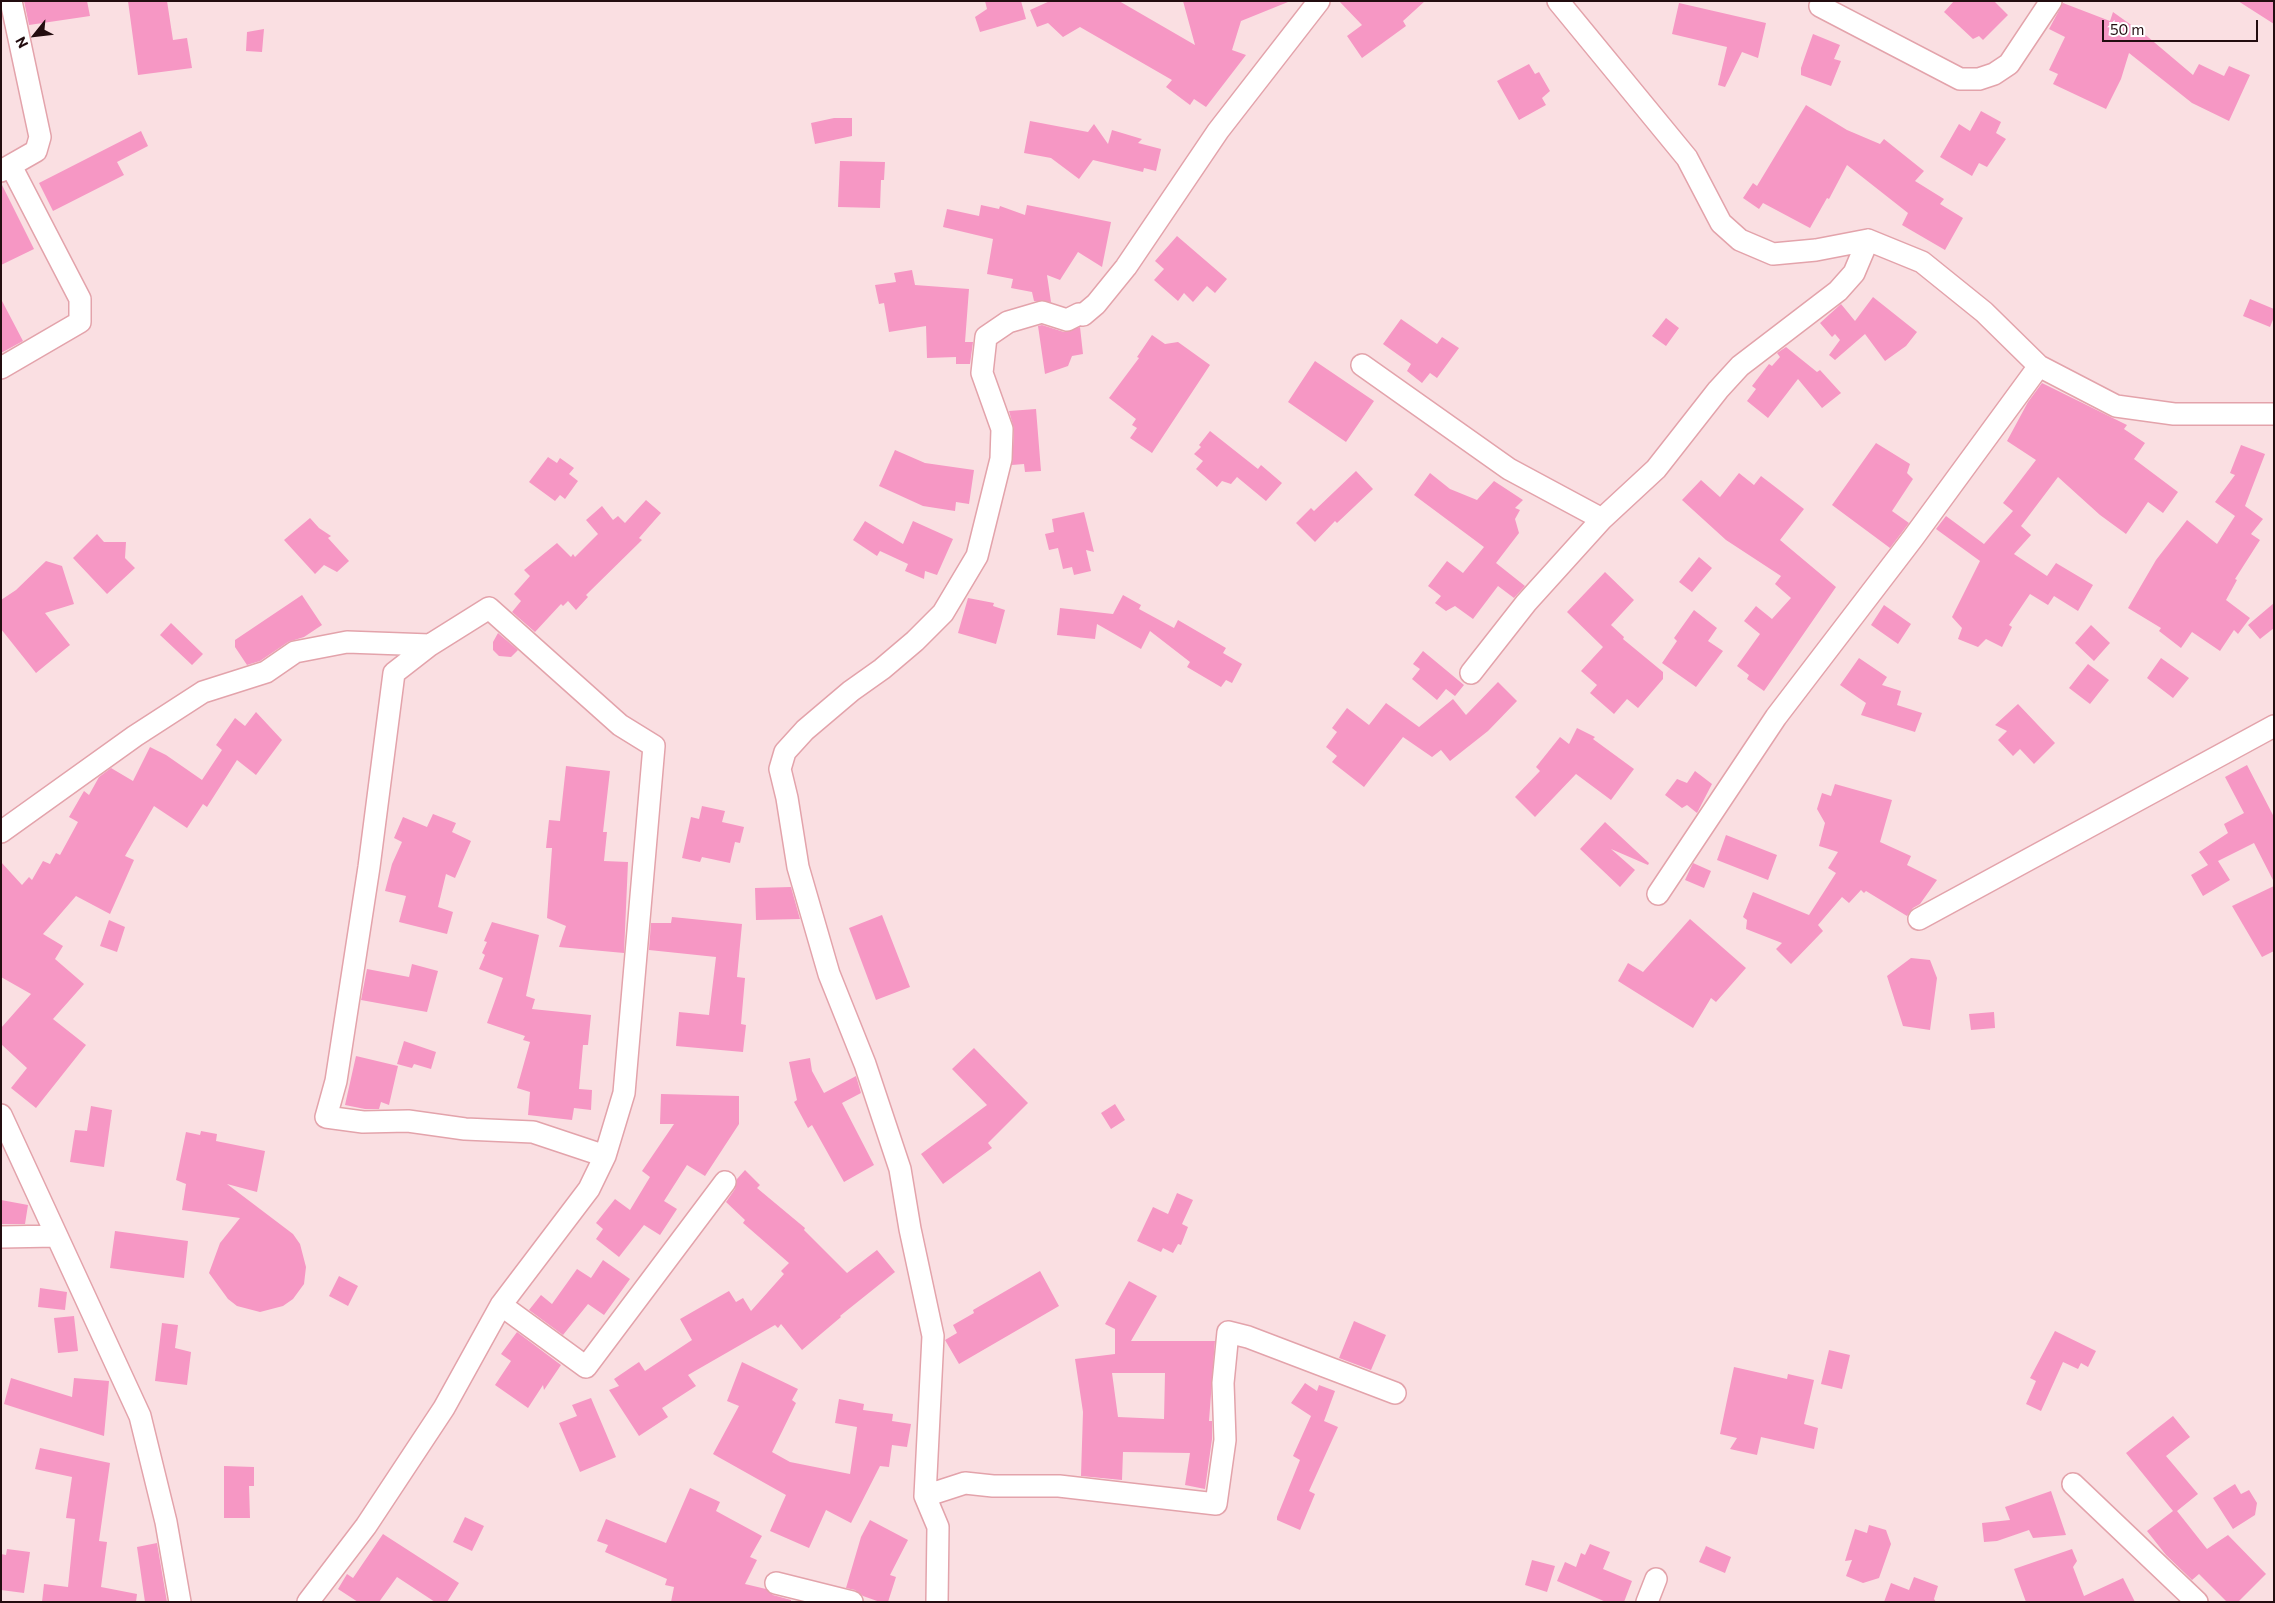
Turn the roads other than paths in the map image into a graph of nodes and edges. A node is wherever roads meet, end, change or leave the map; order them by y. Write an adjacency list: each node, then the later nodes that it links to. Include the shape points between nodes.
1 (11, 1): 6 (street, via 40,137 36,151)
2 (1319, 1): 27 (street, via 1218,131 1126,267 1096,304 1083,315 1066,320 1042,312 1008,322 986,337 982,373 1002,429 1001,459 977,556 943,613 882,669 851,690 805,730 785,752 780,769 798,867 829,974 865,1064 900,1169 933,1336)
3 (1558, 1): 7 (street, via 1687,158 1722,223 1740,240 1773,254)
4 (2051, 1): 5 (street, via 2009,64 1979,79 1960,79)
5 (1820, 6)
6 (6, 168): 10 (street, via 80,299 80,322)
7 (1868, 240): 9 (street, via 1922,262 1984,312); 12 (street, via 1854,274 1740,366 1656,469)
8 (1362, 365): 12 (street, via 1509,469)
9 (2039, 366): 11 (street, via 2116,406 2174,414); 17 (street, via 1776,717)
10 (1, 368)
11 (2274, 414)
12 (1602, 519): 14 (street, via 1526,603)
13 (430, 645): 16 (street, via 347,642 295,652 266,672 204,692 135,736); 20 (street, via 489,608 620,725 654,746 624,1094); 20 (street, via 394,673 369,867 336,1081 326,1117 533,1132)
14 (1471, 673)
15 (2274, 726): 18 (street)
16 (1, 832)
17 (1658, 894)
18 (1918, 919)
19 (1, 1116): 22 (street)
20 (605, 1156): 24 (street, via 589,1189)
21 (725, 1182): 24 (street, via 586,1367)
22 (56, 1236): 23 (street); 30 (street, via 140,1416 166,1522)
23 (1, 1237)
24 (501, 1305): 31 (street, via 444,1408 366,1526)
25 (1395, 1394): 27 (street, via 1228,1332 1223,1383 1225,1440 1216,1504 1059,1486 965,1483)
26 (2073, 1484): 35 (street)
27 (924, 1496): 33 (street, via 938,1528)
28 (1656, 1579): 34 (street)
29 (776, 1583): 32 (street)
30 (180, 1602)
31 (308, 1602)
32 (852, 1602)
33 (937, 1602)
34 (1647, 1602)
35 (2197, 1602)

